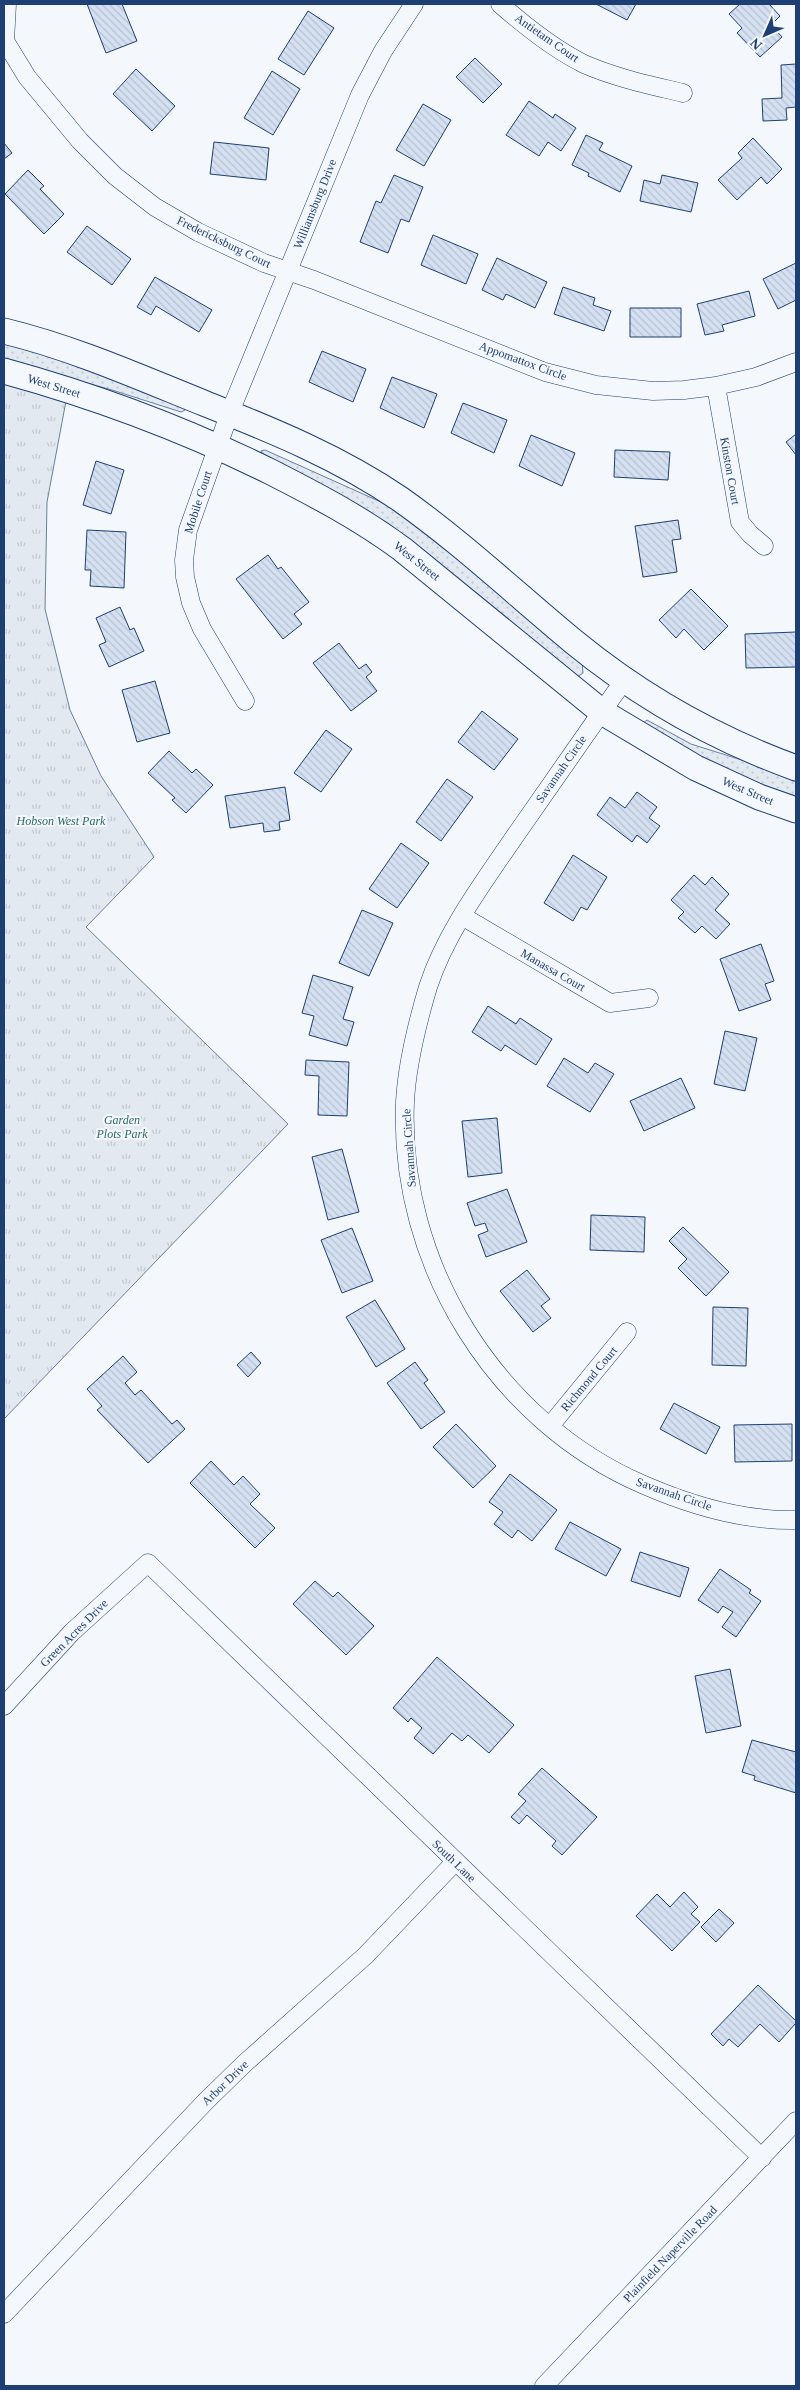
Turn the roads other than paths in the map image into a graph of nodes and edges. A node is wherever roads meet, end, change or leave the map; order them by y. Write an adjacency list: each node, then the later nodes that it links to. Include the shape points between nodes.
1 (7, 4): 5 (street, Fredericksburg Court, via 5,41 27,77 80,141 115,176 155,207 198,232)
2 (414, 4): 5 (street, Williamsburg Drive, via 383,51 360,96)
3 (500, 4): 4 (street, Antietam Court, via 564,53 584,64 623,79)
4 (683, 93)
5 (288, 272): 9 (street, Appomattox Circle, via 572,380 653,391); 10 (street, Williamsburg Drive)
6 (4, 331): 10 (street, via 90,356)
7 (796, 362): 9 (street, Appomattox Circle, via 756,377)
8 (4, 371): 11 (street, West Street, via 62,387)
9 (716, 386): 12 (street, Kinston Court, via 740,522)
10 (230, 412): 11 (street, Mobile Court); 13 (street, via 333,459 399,499)
11 (217, 447): 14 (street, Mobile Court, via 188,530 185,578 202,629); 15 (street, West Street, via 372,526)
12 (764, 546)
13 (625, 679): 15 (street, Savannah Circle); 16 (street, via 699,726 755,753)
14 (245, 701)
15 (602, 712): 17 (street, West Street, via 696,768); 18 (street, Savannah Circle)
16 (796, 768)
17 (796, 810)
18 (462, 916): 19 (street, Manassa Court, via 610,1003); 21 (street, Savannah Circle, via 430,983 412,1049 405,1102 413,1198 438,1279 463,1327 502,1380)
19 (649, 998)
20 (627, 1332): 21 (street, Richmond Court)
21 (550, 1426): 22 (street, Savannah Circle, via 610,1469 656,1490 726,1512)
22 (796, 1520)
23 (148, 1563): 24 (street, Green Acres Drive, via 72,1632); 25 (street, South Lane)
24 (4, 1706)
25 (456, 1862): 27 (street, South Lane); 28 (street, Arbor Drive, via 365,1956 212,2095)
26 (796, 2122): 27 (street, Plainfield Naperville Road)
27 (762, 2158): 29 (street, Plainfield Naperville Road)
28 (4, 2314)
29 (544, 2386)

